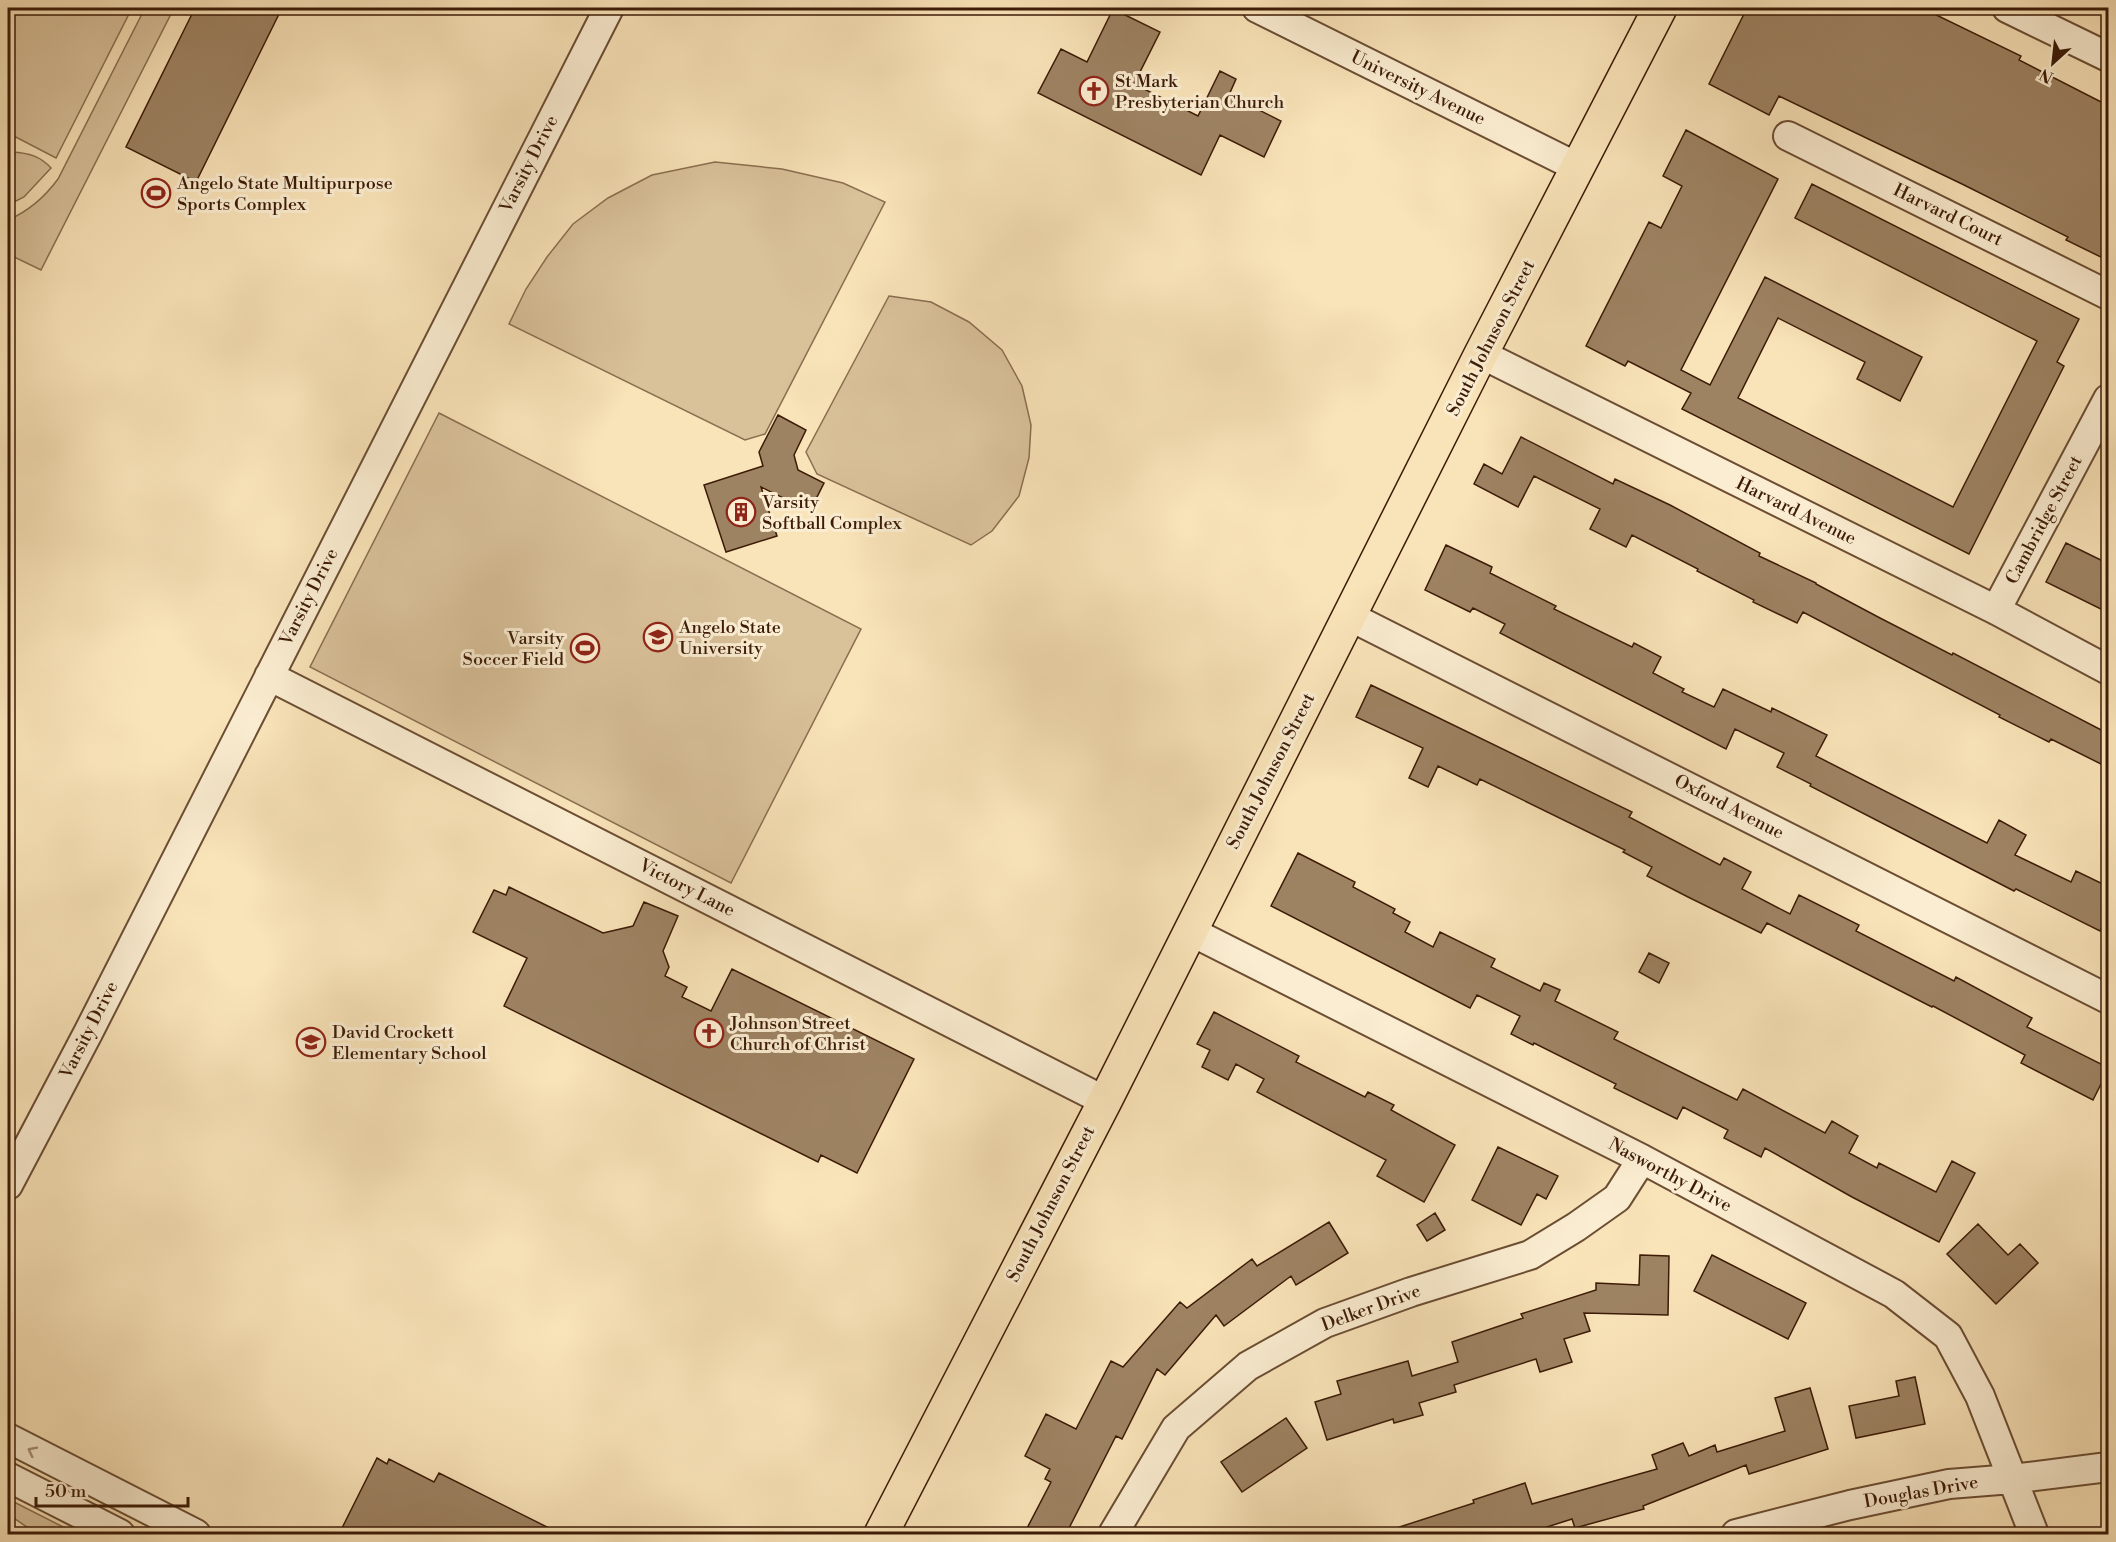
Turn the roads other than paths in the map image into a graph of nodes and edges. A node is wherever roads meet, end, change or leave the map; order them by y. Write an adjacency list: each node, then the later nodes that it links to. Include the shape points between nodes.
1 (609, 8): 14 (street, Varsity Drive)
2 (1257, 8): 7 (street, University Avenue)
3 (1660, 8): 7 (main road, South Johnson Street)
4 (2007, 8): 5 (street)
5 (2109, 57)
6 (1788, 136): 8 (street, Harvard Court)
7 (1579, 168): 9 (main road, South Johnson Street)
8 (2109, 295)
9 (1481, 354): 11 (street, Harvard Avenue); 12 (main road, South Johnson Street)
10 (2109, 399): 11 (street, Cambridge Street)
11 (1996, 610): 13 (street, Harvard Avenue)
12 (1349, 616): 15 (main road, South Johnson Street); 16 (street, Oxford Avenue)
13 (2109, 670)
14 (269, 676): 17 (street, Victory Lane); 19 (street, Varsity Drive)
15 (1190, 931): 17 (main road, South Johnson Street); 18 (street, Nasworthy Drive)
16 (2109, 999)
17 (1105, 1101): 26 (main road, South Johnson Street)
18 (1642, 1159): 23 (street, Nasworthy Drive, via 1894,1294 1948,1336 1980,1396); 27 (street, Delker Drive, via 1617,1198 1530,1255 1325,1323 1248,1366 1176,1428)
19 (8, 1185)
20 (8, 1438): 25 (street, one-way to 20)
21 (2109, 1467): 23 (street, Douglas Drive)
22 (8, 1477): 24 (street)
23 (2012, 1479): 28 (street, Douglas Drive, via 1949,1484); 29 (street, Nasworthy Drive)
24 (120, 1534)
25 (196, 1534)
26 (881, 1534)
27 (1113, 1534)
28 (1737, 1534)
29 (2034, 1534)

